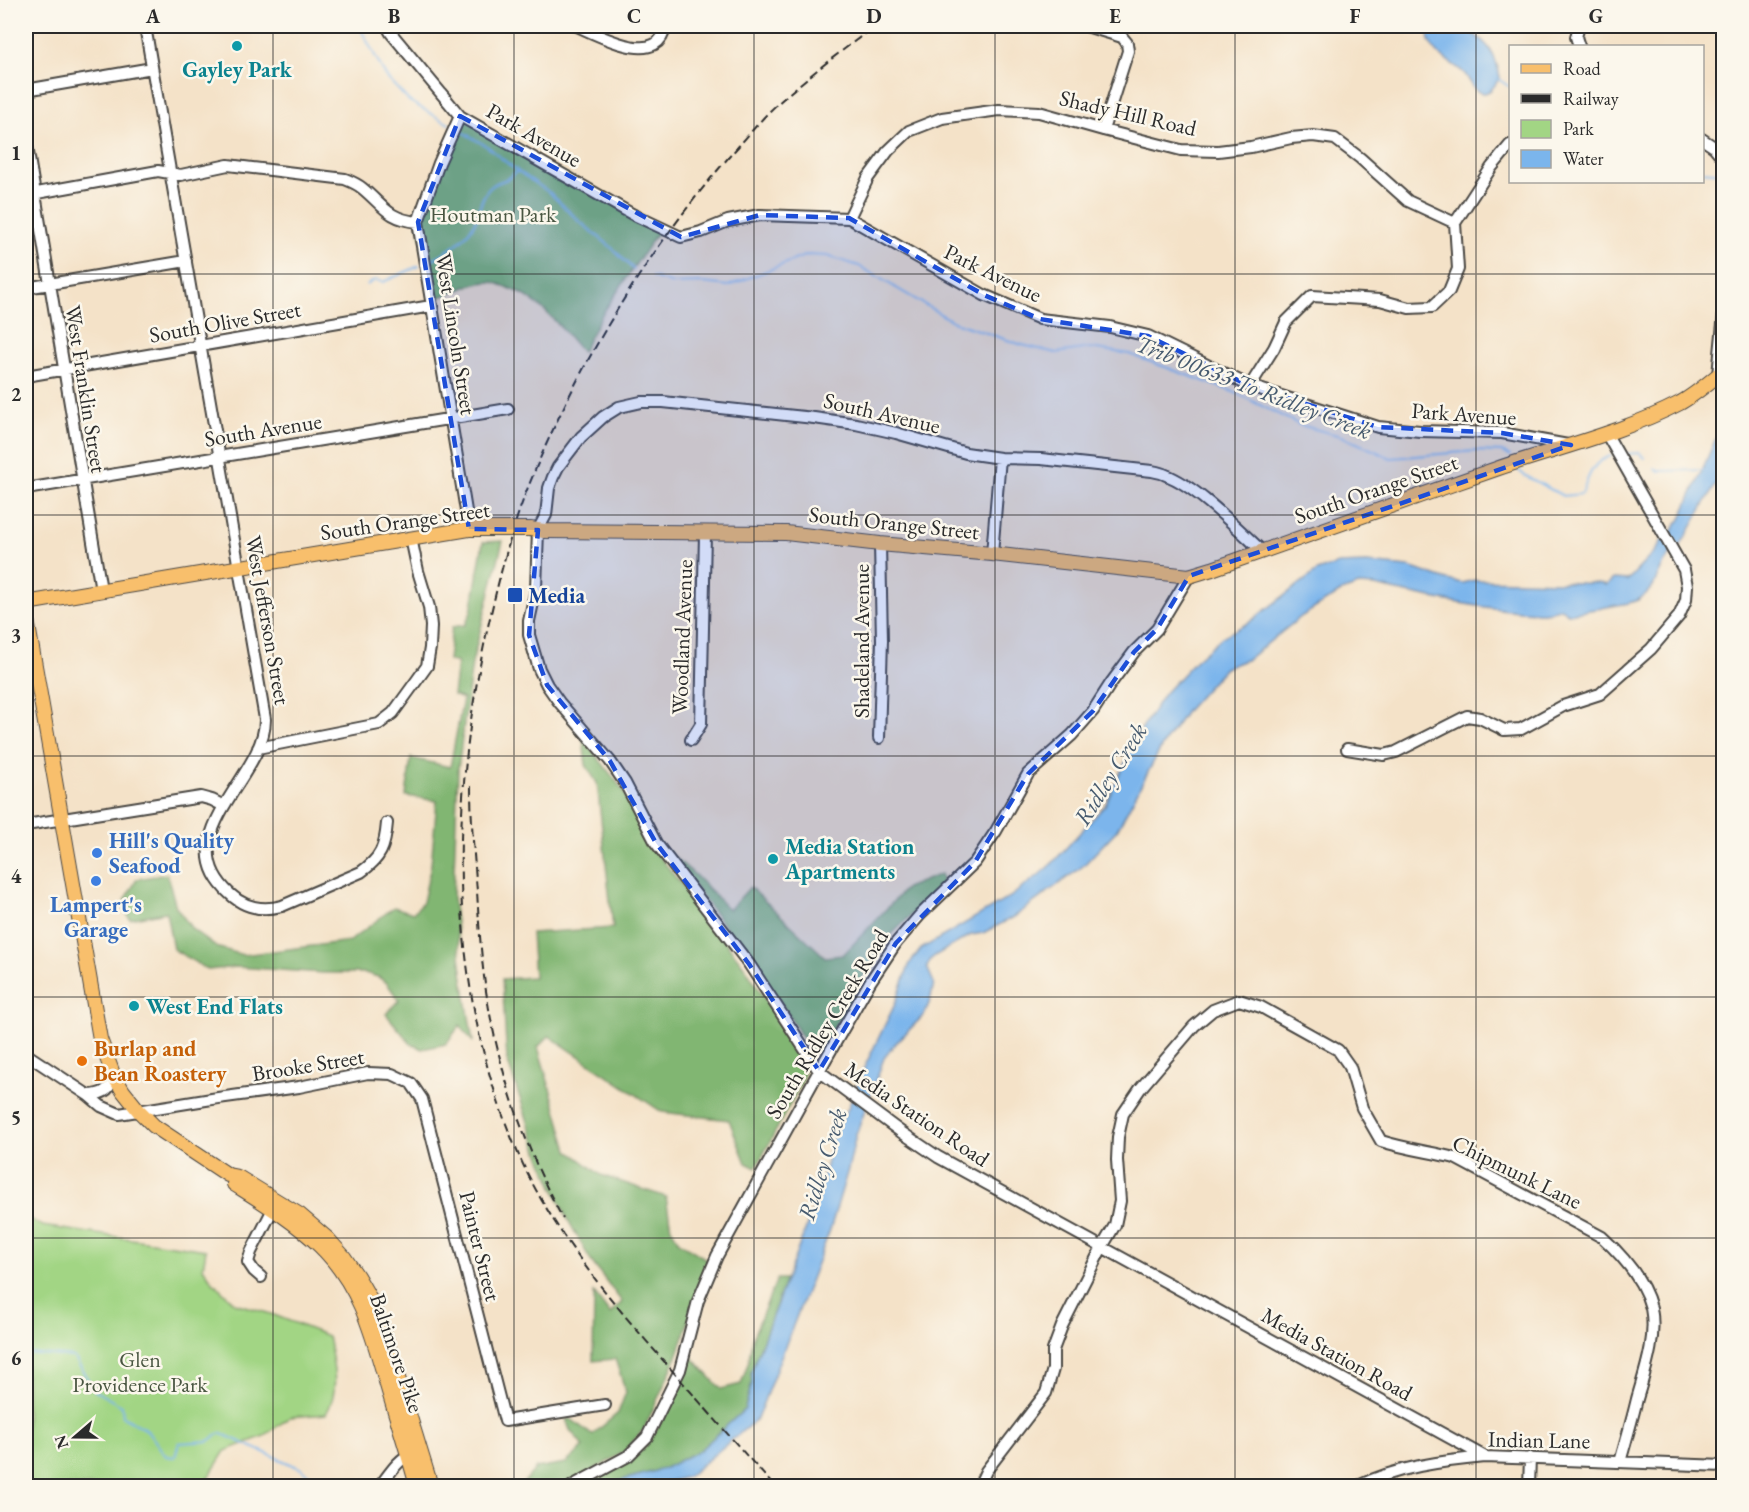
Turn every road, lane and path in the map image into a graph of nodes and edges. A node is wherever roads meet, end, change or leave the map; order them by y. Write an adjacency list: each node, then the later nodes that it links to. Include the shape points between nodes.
1 (145, 26): 8 (street, West Jefferson Street)
2 (387, 26): 10 (street)
3 (577, 26): 4 (street, via 614,43 643,48 657,42)
4 (665, 26)
5 (1086, 26): 11 (street, via 1122,37 1127,43 1128,51)
6 (1579, 26): 7 (street)
7 (1579, 45)
8 (152, 68): 9 (street); 16 (street, West Jefferson Street)
9 (26, 90)
10 (460, 116): 18 (street, Park Avenue, via 632,214 681,237 760,215); 19 (street, West Lincoln Street)
11 (1103, 130): 18 (street, Shady Hill Road, via 1039,112 999,110 942,118 909,131 888,151 868,178); 20 (street, Shady Hill Road, via 1181,150 1218,151 1313,136 1335,139 1408,201)
12 (26, 140): 17 (street, West Franklin Street)
13 (1704, 140): 15 (street)
14 (1509, 146): 20 (street)
15 (1724, 159)
16 (171, 174): 17 (street, via 158,171); 19 (street, via 228,165 345,178 361,187 385,211 405,221); 21 (street, West Jefferson Street)
17 (30, 194): 22 (street, West Franklin Street)
18 (849, 218): 30 (street, Park Avenue, via 993,299 1040,319 1148,336)
19 (418, 222): 24 (street, West Lincoln Street)
20 (1455, 223): 30 (street, via 1458,269 1449,291 1432,307 1409,309 1380,300 1312,296 1286,322)
21 (186, 261): 22 (street); 26 (street, West Jefferson Street)
22 (49, 284): 23 (street); 27 (street, West Franklin Street)
23 (26, 288)
24 (431, 306): 26 (street, South Olive Street); 32 (street, West Lincoln Street)
25 (1724, 313): 28 (street)
26 (201, 346): 27 (street, South Olive Street); 35 (street, West Jefferson Street)
27 (63, 370): 29 (street, South Olive Street); 37 (street, West Franklin Street)
28 (1721, 372): 33 (main road, South Orange Street, via 1682,402)
29 (26, 376)
30 (1250, 386): 34 (street, Park Avenue, via 1378,427 1502,434)
31 (508, 409): 32 (street, South Avenue)
32 (450, 419): 35 (street, South Avenue); 39 (street, West Lincoln Street)
33 (1606, 433): 34 (main road, South Orange Street); 54 (street, via 1684,570 1686,600 1679,616 1650,649 1600,694 1563,706 1521,729 1504,730 1467,716 1384,756)
34 (1571, 445): 44 (main road, South Orange Street)
35 (220, 457): 37 (street, South Avenue); 46 (street, West Jefferson Street)
36 (1000, 458): 40 (street, South Avenue, via 814,418 641,402 619,407 581,437 558,467 549,488 546,515); 44 (street, South Avenue, via 1041,459 1166,475 1202,498); 45 (street)
37 (81, 480): 38 (street, South Avenue); 48 (street, West Franklin Street)
38 (26, 489)
39 (469, 529): 40 (main road, South Orange Street, bridge); 42 (main road, South Orange Street)
40 (534, 530): 41 (main road, South Orange Street); 60 (street, Media Station Road, via 536,589 529,635 547,685 610,761 656,843 749,964)
41 (705, 533): 43 (main road, South Orange Street, via 786,533); 52 (street, Woodland Avenue, via 700,724)
42 (411, 538): 46 (main road, South Orange Street); 53 (street, via 429,607 430,648 427,666 393,713 379,724)
43 (880, 544): 45 (main road, South Orange Street); 51 (street, Shadeland Avenue)
44 (1262, 551): 47 (main road, South Orange Street)
45 (992, 554): 47 (main road, South Orange Street)
46 (239, 567): 48 (main road, South Orange Street); 53 (street, West Jefferson Street, via 265,719)
47 (1189, 576): 60 (street, South Ridley Creek Road, via 1157,629 1134,652 1093,711 1028,774 975,862 896,943)
48 (101, 590): 49 (main road, South Orange Street)
49 (26, 603)
50 (26, 614): 56 (main road)
51 (879, 738)
52 (691, 740)
53 (258, 748): 55 (street, West Jefferson Street)
54 (1347, 749)
55 (224, 806): 56 (street, via 201,797); 57 (street, West Jefferson Street, via 212,830 212,867 232,896 264,909 294,902 366,869 381,853)
56 (61, 819): 58 (street); 61 (main road, via 100,1039)
57 (387, 823)
58 (26, 825)
59 (26, 1054): 63 (street, Brooke Street)
60 (819, 1071): 67 (street, Media Station Road, via 938,1157); 78 (street, South Ridley Creek Road, via 717,1256 698,1301 680,1370 647,1437 628,1456)
61 (113, 1074): 63 (street, via 106,1091); 64 (main road)
62 (411, 1083): 64 (street, Brooke Street, via 392,1074 368,1073); 69 (street, Painter Street, via 422,1099 505,1421)
63 (88, 1095): 64 (street, Brooke Street, via 116,1114)
64 (139, 1112): 65 (main road)
65 (228, 1175): 66 (main road, Baltimore Pike, via 233,1184); 70 (main road, Baltimore Pike, via 238,1177 300,1215 328,1239 350,1266 381,1323)
66 (273, 1209): 68 (street, via 248,1262); 70 (main road, Baltimore Pike, via 320,1246 354,1291)
67 (1102, 1247): 71 (street, Media Station Road); 73 (street, Chipmunk Lane, via 1115,1225 1120,1201 1117,1160 1123,1114 1194,1026 1213,1011 1239,1000 1261,1007 1338,1050 1350,1067 1362,1108 1381,1141 1455,1158 1602,1237 1620,1254 1641,1284 1651,1309 1652,1331); 79 (street, Chipmunk Lane, via 1062,1326 1053,1350 1053,1369 1046,1393 986,1471)
68 (261, 1277)
69 (605, 1405)
70 (414, 1452): 75 (street); 76 (main road, Baltimore Pike); 77 (main road, Baltimore Pike)
71 (1485, 1457): 72 (street, Indian Lane); 80 (street, Indian Lane, via 1387,1473)
72 (1530, 1458): 73 (street, Indian Lane); 81 (street)
73 (1620, 1462): 74 (street, Indian Lane)
74 (1724, 1466)
75 (380, 1486)
76 (417, 1486)
77 (430, 1486)
78 (572, 1486)
79 (980, 1486)
80 (1358, 1486)
81 (1529, 1486)

